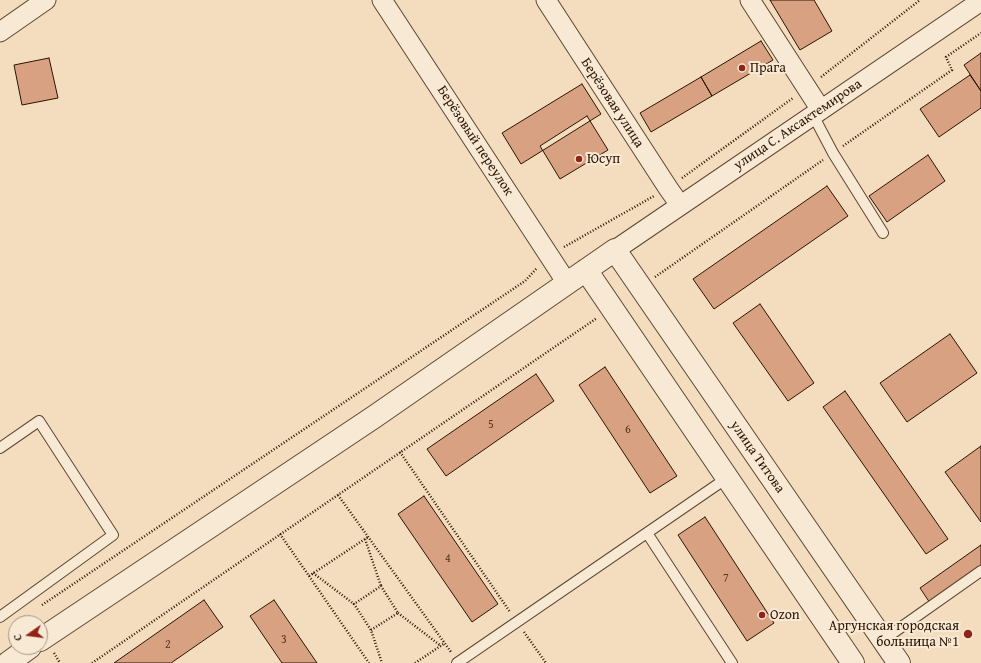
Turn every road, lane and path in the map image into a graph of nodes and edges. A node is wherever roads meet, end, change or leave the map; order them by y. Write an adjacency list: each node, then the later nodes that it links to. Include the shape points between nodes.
1 (46, 0): 7 (street)
2 (382, 0): 16 (street, Берёзовый переулок)
3 (546, 0): 12 (street, Берёзовая улица)
4 (750, 0): 9 (street)
5 (920, 0): 9 (path)
6 (973, 3): 10 (street, улица С. Аксактемирова)
7 (0, 32)
8 (981, 33): 11 (path, via 946,57 952,70)
9 (806, 88): 10 (street); 12 (path)
10 (817, 112): 11 (lane); 13 (street, улица С. Аксактемирова)
11 (833, 153): 14 (lane); 19 (path)
12 (668, 188): 13 (street, Берёзовая улица); 16 (path)
13 (680, 205): 15 (street, улица С. Аксактемирова)
14 (883, 233)
15 (615, 250): 17 (street); 19 (street, улица Титова)
16 (550, 255): 18 (street, Берёзовый переулок); 34 (path, via 525,281)
17 (586, 270): 18 (street); 20 (street)
18 (568, 283): 39 (street)
19 (640, 287): 40 (street, улица Титова)
20 (611, 308): 22 (path); 23 (street)
21 (0, 448): 36 (lane, via 39,421 113,535)
22 (400, 452): 24 (path); 37 (path)
23 (727, 478): 25 (lane); 52 (street)
24 (338, 495): 26 (path); 27 (path)
25 (647, 533): 37 (lane); 51 (lane)
26 (280, 534): 31 (path); 46 (path)
27 (368, 536): 28 (path); 41 (path)
28 (365, 539): 30 (path); 32 (path)
29 (981, 571): 40 (lane)
30 (313, 573): 31 (path); 33 (path)
31 (309, 576): 47 (path)
32 (381, 586): 33 (path); 35 (path)
33 (354, 604): 38 (path)
34 (40, 606)
35 (398, 613): 38 (path); 42 (path)
36 (0, 617)
37 (517, 622): 44 (lane); 50 (path)
38 (371, 630): 48 (path)
39 (48, 635)
40 (883, 640): 53 (street, улица Титова)
41 (444, 643): 42 (path); 44 (path)
42 (441, 646): 49 (path)
43 (19, 655): 45 (street)
44 (458, 662)
45 (8, 663)
46 (92, 663)
47 (369, 663)
48 (382, 663)
49 (415, 663)
50 (545, 663)
51 (732, 663)
52 (853, 663)
53 (899, 663)

